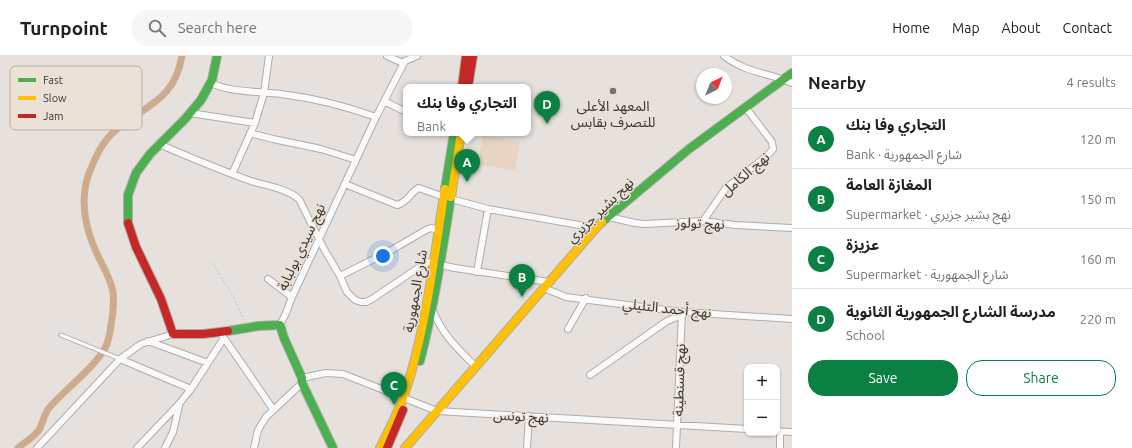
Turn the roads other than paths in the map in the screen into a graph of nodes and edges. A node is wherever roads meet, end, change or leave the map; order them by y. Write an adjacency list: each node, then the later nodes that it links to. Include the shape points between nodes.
1 (217, 56): 11 (street)
2 (269, 56): 15 (street)
3 (387, 56): 8 (street)
4 (417, 56): 8 (street)
5 (466, 56): 12 (street)
6 (473, 56): 13 (street)
7 (724, 56): 10 (street, via 752,71)
8 (404, 60): 16 (street, نهج سيدي بولبابة)
9 (792, 73): 10 (street, نهج بشير جزيري)
10 (783, 79): 14 (street); 17 (street, نهج بشير جزيري)
11 (211, 83): 15 (street, via 225,89); 19 (street)
12 (462, 84)
13 (468, 84)
14 (792, 84)
15 (264, 93): 20 (street, via 328,102); 21 (street)
16 (384, 101): 18 (street); 20 (street, نهج سيدي بولبابة)
17 (746, 108): 30 (street, نهج بشير جزيري, via 672,163); 31 (street, نهج الكامل, via 772,142 773,148 767,156 726,188)
18 (403, 110)
19 (190, 113): 21 (street); 24 (street)
20 (376, 117): 25 (street, نهج سيدي بولبابة)
21 (255, 123): 22 (street)
22 (250, 133): 25 (street, via 321,149); 26 (street)
23 (455, 136): 28 (street, شارع الجمهورية)
24 (159, 144): 26 (street); 48 (street, via 139,168 131,184 126,208 127,222)
25 (356, 160): 27 (street, نهج سيدي بولبابة)
26 (232, 174): 35 (street, via 292,193 303,204)
27 (345, 184): 28 (street, via 397,205 405,202 418,188); 35 (street, نهج سيدي بولبابة)
28 (448, 198): 29 (street); 34 (street, شارع الجمهورية); 36 (street, شارع الجمهورية)
29 (488, 209): 32 (street); 37 (street)
30 (609, 217): 31 (street, نهج تولوز, via 644,224); 32 (street, نهج بشير جزيري)
31 (703, 221): 33 (street, نهج تولوز)
32 (596, 228): 40 (street, نهج بشير جزيري)
33 (792, 228)
34 (438, 230): 36 (street, شارع الجمهورية); 38 (street, via 426,230)
35 (319, 240): 38 (street); 41 (street, نهج سيدي بولبابة)
36 (437, 264): 37 (street, نهج أحمد التليلي); 38 (street, via 424,264 366,302 360,302 350,296); 43 (street, شارع الجمهورية); 58 (street, شارع الجمهورية)
37 (477, 272): 40 (street, نهج أحمد التليلي)
38 (340, 276)
39 (268, 279): 41 (street)
40 (546, 285): 42 (street, نهج أحمد التليلي, via 566,297); 54 (street, نهج بشير جزيري)
41 (292, 297): 46 (street, نهج سيدي بولبابة)
42 (586, 298): 44 (street, نهج أحمد التليلي); 47 (street)
43 (432, 309): 54 (street, via 449,340); 58 (street, شارع الجمهورية, via 423,352)
44 (682, 313): 45 (street, نهج أحمد التليلي); 55 (street); 63 (street, نهج قسنطينة)
45 (792, 319)
46 (280, 325): 50 (street, via 269,324); 56 (street)
47 (568, 329)
48 (173, 334): 50 (street); 51 (street)
49 (62, 335): 52 (lane)
50 (222, 335): 53 (street); 60 (street)
51 (148, 341): 52 (street); 53 (street)
52 (117, 358): 57 (street); 68 (street)
53 (208, 363): 57 (street)
54 (475, 366): 61 (street, نهج بشير جزيري)
55 (590, 375)
56 (302, 380): 58 (street, نهج تونس, via 326,373 343,374); 60 (street); 72 (street)
57 (191, 389): 59 (street)
58 (405, 400): 61 (street, نهج تونس); 73 (street, شارع الجمهورية); 74 (street, شارع الجمهورية)
59 (180, 404): 69 (street); 70 (street, via 173,432)
60 (273, 409): 71 (street, via 260,424)
61 (437, 411): 62 (street, نهج تونس); 75 (street, نهج بشير جزيري)
62 (529, 416): 63 (street, نهج تونس); 76 (street)
63 (678, 424): 64 (street, نهج تونس); 77 (street, نهج قسنطينة)
64 (744, 429)
65 (780, 431): 66 (street)
66 (792, 432)
67 (779, 436): 78 (street)
68 (37, 448)
69 (137, 448)
70 (165, 448)
71 (254, 448)
72 (333, 448)
73 (380, 448)
74 (387, 448)
75 (405, 448)
76 (527, 448)
77 (676, 448)
78 (780, 448)

